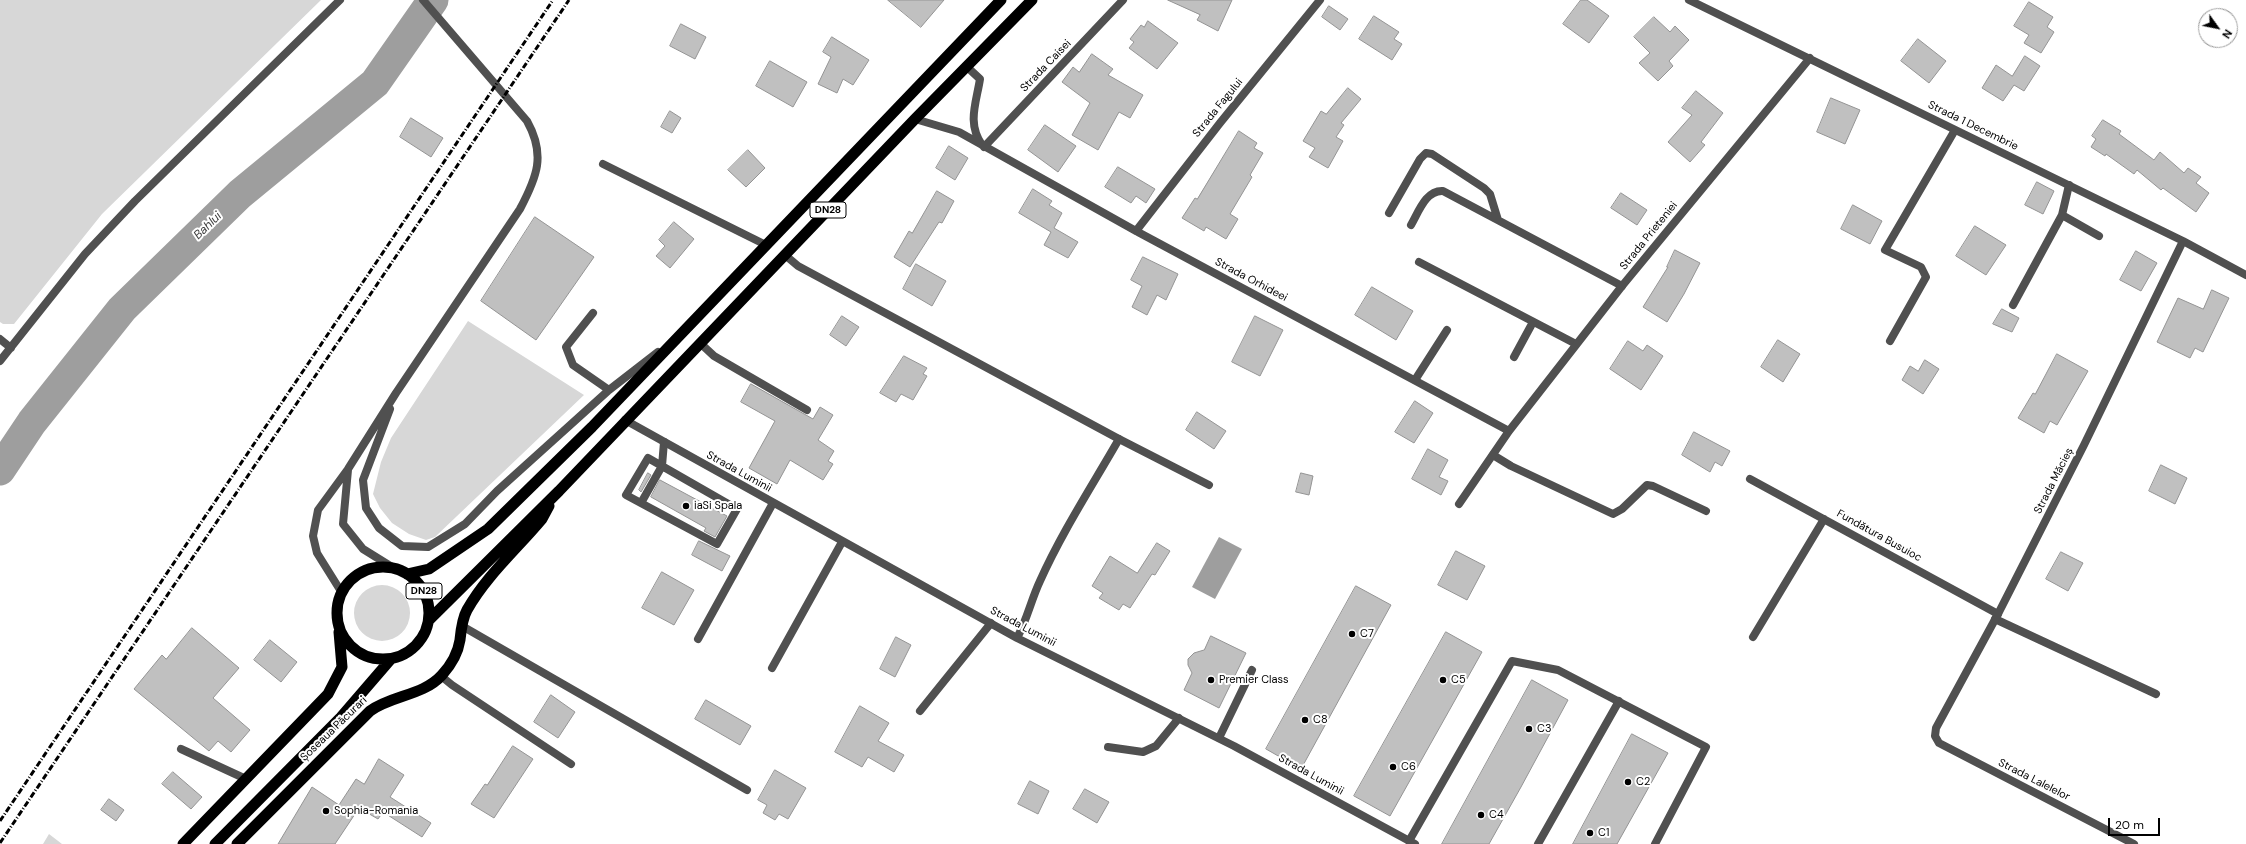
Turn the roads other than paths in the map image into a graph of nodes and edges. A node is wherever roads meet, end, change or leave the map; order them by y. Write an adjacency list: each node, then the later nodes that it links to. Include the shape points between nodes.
1 (340, 0): 36 (street, via 135,201 85,254)
2 (423, 0): 41 (street, via 527,121 534,134 539,159 534,182 520,209)
3 (1001, 0): 22 (highway, DN28)
4 (1032, 0): 9 (highway, DN28)
5 (1123, 0): 12 (street, Strada Caisei)
6 (1320, 0): 19 (street, Strada Fagului)
7 (1689, 0): 8 (street, Strada 1 Decembrie)
8 (1810, 58): 11 (street, Strada 1 Decembrie); 26 (street, Strada Prieteniei)
9 (966, 66): 10 (highway, DN28); 12 (street, via 980,79 972,123)
10 (915, 119): 12 (street, Strada Orhideei, via 959,132); 23 (highway, DN28)
11 (1955, 130): 14 (street, Strada 1 Decembrie); 33 (street, via 1885,250 1921,267 1926,277)
12 (984, 147): 19 (street, Strada Orhideei)
13 (603, 164): 22 (street)
14 (2069, 185): 16 (street); 21 (street, Strada 1 Decembrie)
15 (1389, 214): 17 (street, via 1420,159 1426,153 1432,154 1484,188 1490,194)
16 (2062, 215): 20 (street); 27 (street)
17 (1498, 220): 18 (street, via 1443,191 1435,190 1428,195); 26 (street)
18 (1411, 225)
19 (1136, 232): 39 (street, Strada Orhideei)
20 (2099, 236)
21 (2183, 240): 25 (street, Strada 1 Decembrie); 62 (street, Strada Măcieș, via 2084,445)
22 (766, 245): 31 (highway, DN28)
23 (785, 255): 34 (highway, DN28); 45 (street, via 798,266)
24 (1419, 262): 29 (street)
25 (2246, 275)
26 (1622, 286): 35 (street, Strada Prieteniei)
27 (2013, 305)
28 (593, 313): 40 (street, via 566,347 573,365)
29 (1533, 322): 35 (street); 37 (street)
30 (1447, 330): 39 (street)
31 (677, 338): 40 (street); 60 (highway, DN28, via 488,529 429,569)
32 (0, 339): 36 (street)
33 (1890, 341)
34 (700, 343): 42 (street, via 714,356); 43 (highway, DN28)
35 (1576, 344): 44 (street, Strada Prieteniei)
36 (11, 348): 38 (street)
37 (1514, 357)
38 (0, 361)
39 (1415, 380): 44 (street, Strada Orhideei)
40 (609, 390): 41 (street, via 497,491 465,524 428,548 402,546 379,528 366,508 363,480)
41 (396, 393): 49 (street)
42 (807, 410)
43 (625, 420): 46 (street, Strada Luminii); 52 (highway, DN28)
44 (1509, 431): 47 (street, Strada Prieteniei)
45 (1119, 439): 51 (street); 68 (street, via 1065,530 1039,583 1026,622)
46 (664, 442): 48 (street); 54 (street, Strada Luminii)
47 (1493, 455): 55 (street, Strada Prieteniei); 56 (street, via 1612,514 1622,509 1647,486 1653,486)
48 (662, 466): 53 (street); 53 (street, via 648,458 626,495); 53 (street, via 738,509 717,544)
49 (348, 469): 59 (street, via 343,524 363,549); 61 (street, via 318,510 313,536 317,553)
50 (1750, 479): 57 (street, Fundătura Busuioc)
51 (1209, 485)
52 (559, 491): 63 (highway, DN28); 66 (highway, Șoseaua Păcurari, via 542,519 476,596 466,612)
53 (641, 502)
54 (773, 503): 58 (street, Strada Luminii); 69 (street)
55 (1459, 504)
56 (1706, 510)
57 (1824, 519): 62 (street, Fundătura Busuioc); 67 (street)
58 (842, 542): 64 (street, Strada Luminii); 71 (street)
59 (392, 568): 60 (highway, DN28); 61 (highway, DN28, via 377,567 362,572 350,581)
60 (408, 574): 63 (highway, DN28, via 419,583 427,596)
61 (342, 593): 65 (highway, DN28, via 337,609)
62 (1996, 616): 74 (street, Fundătura Busuioc); 78 (street, Strada Măcieș)
63 (430, 619): 70 (highway, DN28, via 421,641 413,650)
64 (991, 623): 68 (street, Strada Luminii); 76 (street)
65 (338, 625): 70 (highway, DN28, via 350,645 358,652 369,657); 83 (highway, DN28, via 342,667 328,694)
66 (462, 626): 73 (highway, Șoseaua Păcurari, via 456,654); 84 (street)
67 (1753, 637)
68 (1017, 638): 77 (street, Strada Luminii)
69 (698, 639)
70 (391, 659): 87 (highway, DN28, via 341,717)
71 (772, 668)
72 (1252, 670): 79 (street)
73 (442, 676): 82 (street); 88 (highway, Șoseaua Păcurari, via 429,685 390,699 370,711)
74 (2156, 694)
75 (1619, 701): 85 (street, via 1558,670 1512,661); 89 (street); 90 (street, via 1706,748)
76 (920, 711)
77 (1179, 718): 79 (street, Strada Luminii); 80 (street, via 1156,746 1143,752)
78 (1936, 728): 91 (street, Strada Lalelelor, via 1935,736 1939,743)
79 (1219, 738): 85 (street, Strada Luminii)
80 (1108, 748)
81 (180, 749): 83 (street)
82 (571, 764)
83 (246, 779): 86 (highway, DN28)
84 (747, 790)
85 (1412, 842)
86 (183, 844)
87 (215, 844)
88 (237, 844)
89 (1538, 844)
90 (1655, 844)
91 (2134, 844)

